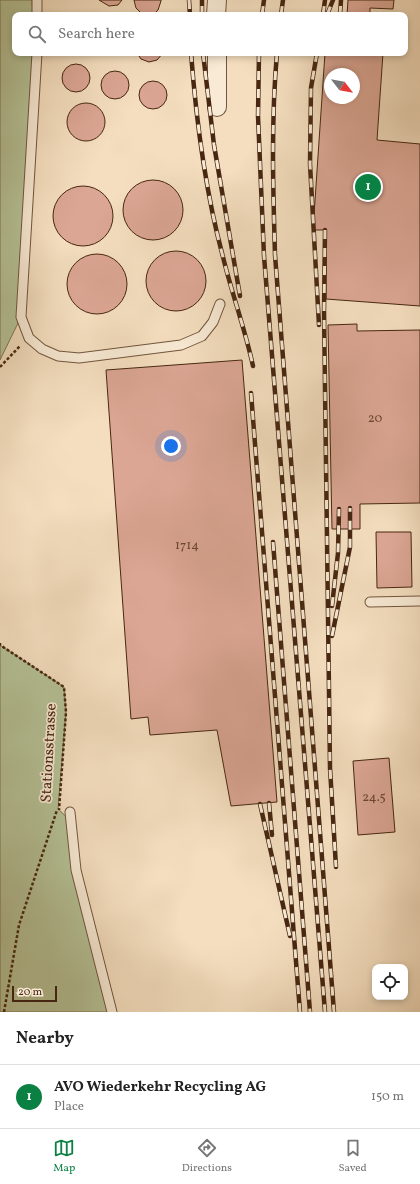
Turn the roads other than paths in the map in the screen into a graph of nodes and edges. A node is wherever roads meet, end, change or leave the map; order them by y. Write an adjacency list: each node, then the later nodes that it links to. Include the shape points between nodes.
1 (37, 0): 3 (lane)
2 (217, 0): 4 (street)
3 (37, 12)
4 (216, 12)
5 (37, 56): 8 (lane, via 21,317 29,338 42,349 58,356 79,358 181,345 202,336 213,322)
6 (217, 56): 7 (street)
7 (218, 107)
8 (220, 304)
9 (420, 601): 10 (lane)
10 (370, 602)
11 (70, 816): 12 (lane, via 76,870)
12 (112, 1012)

